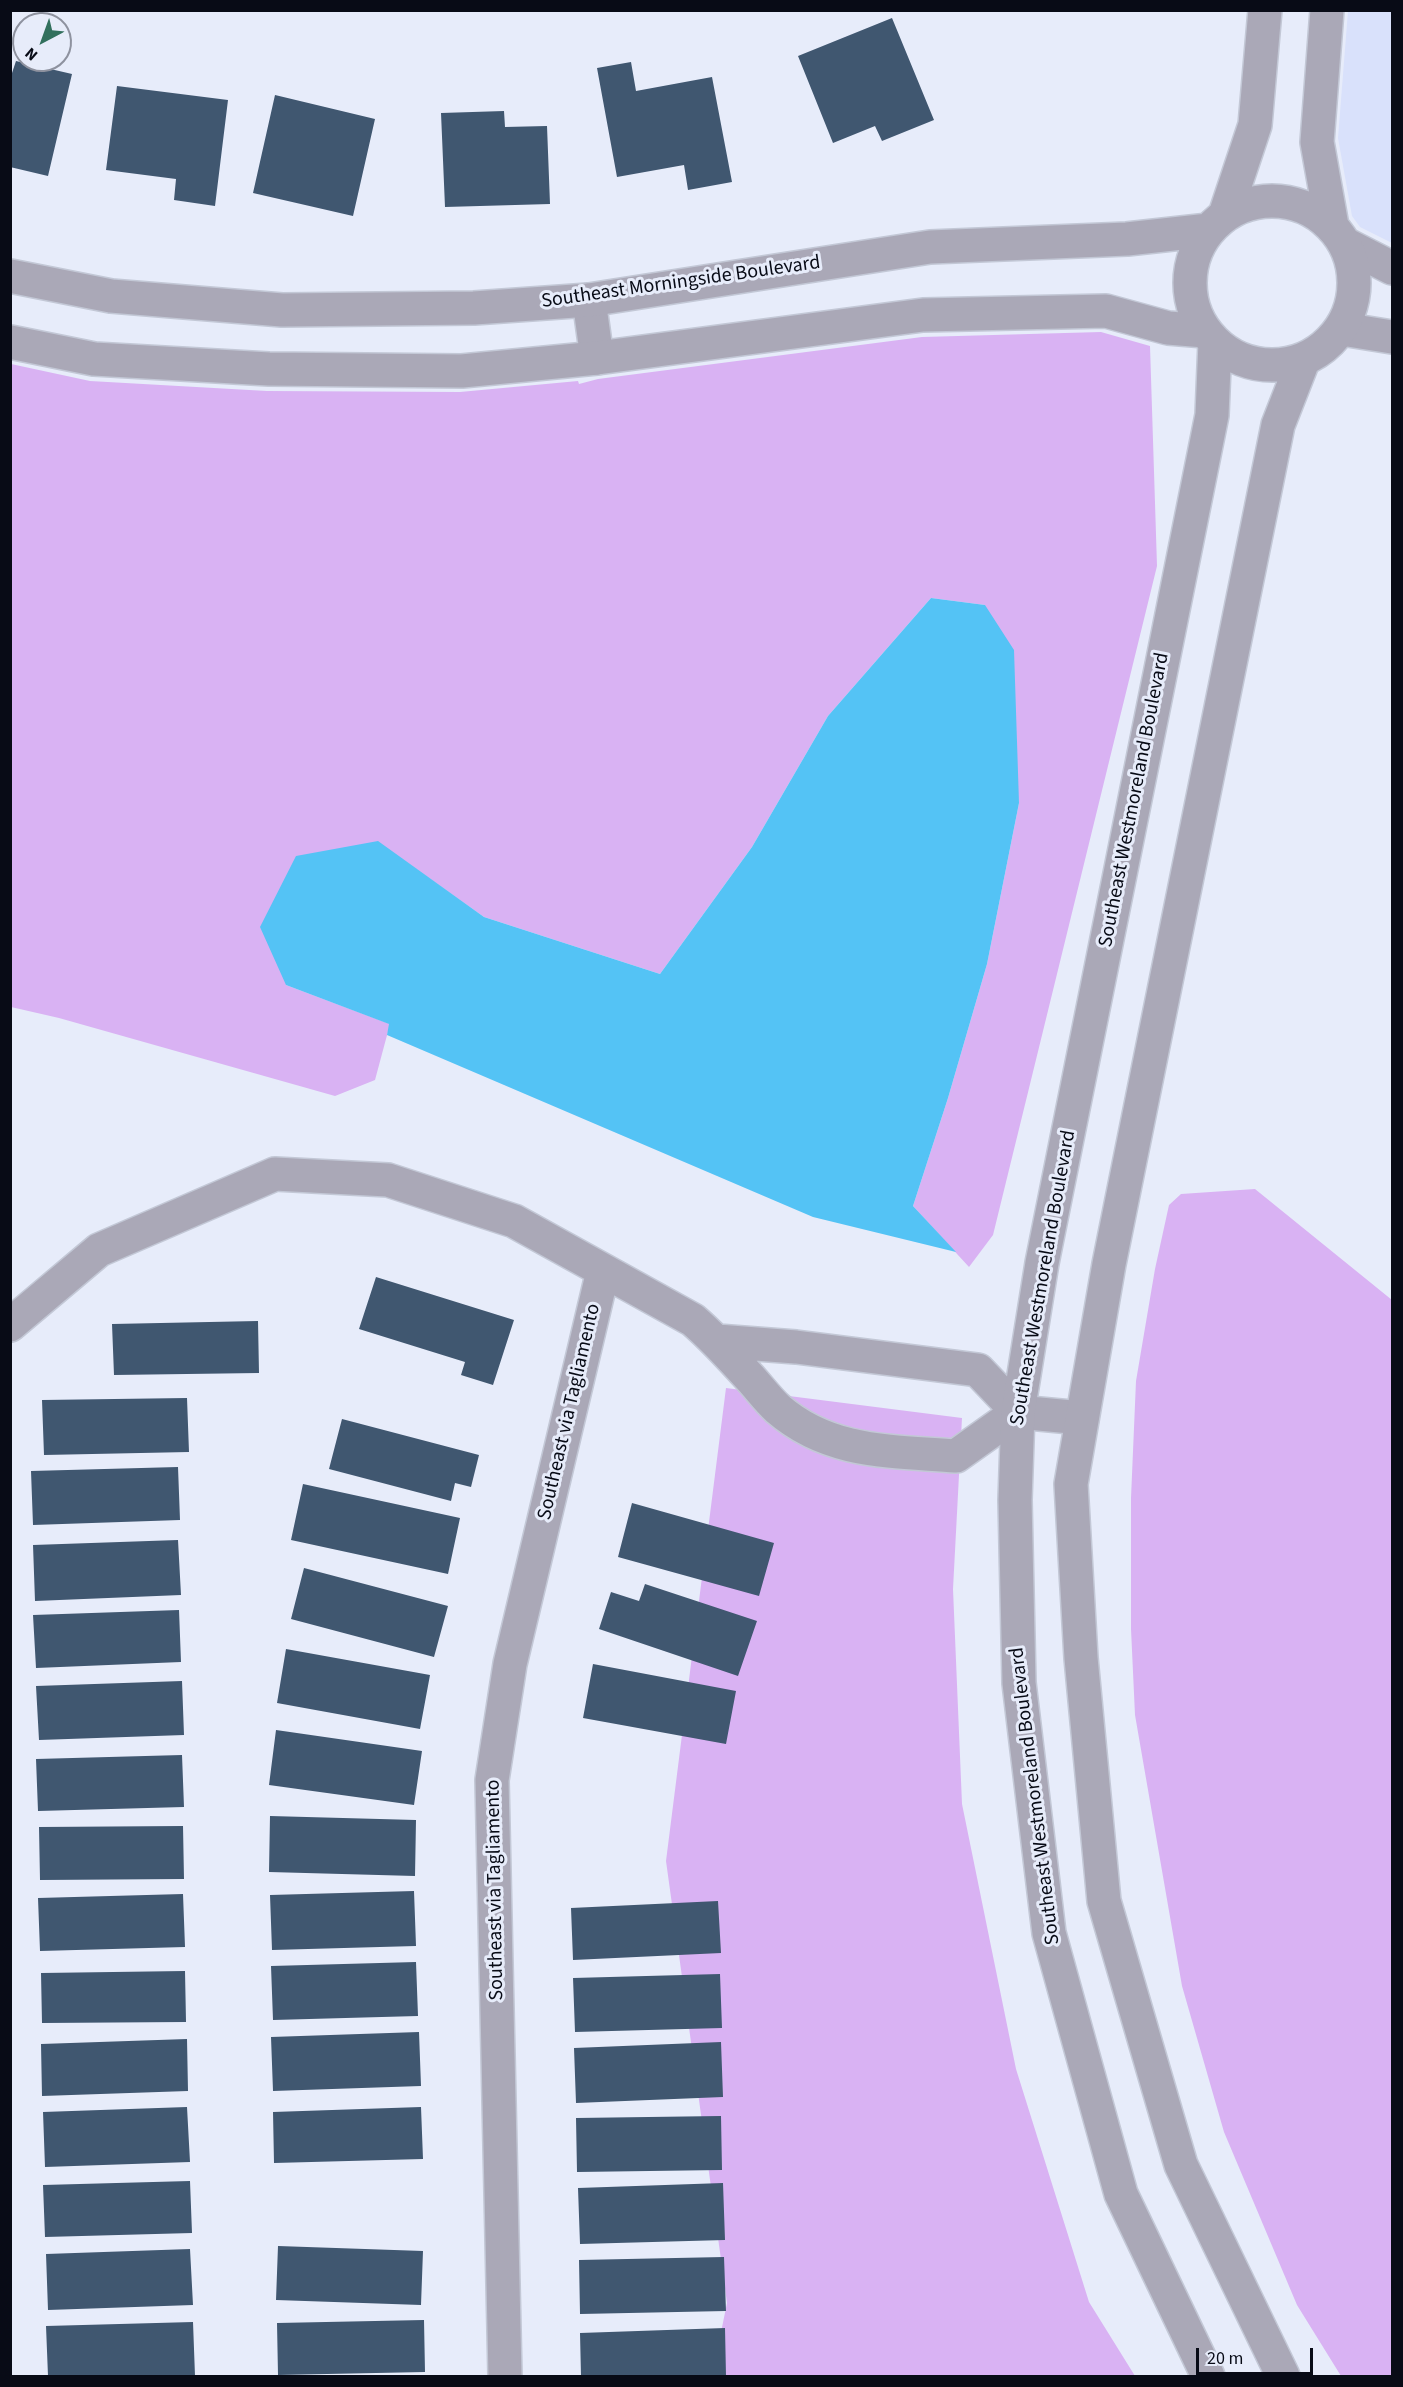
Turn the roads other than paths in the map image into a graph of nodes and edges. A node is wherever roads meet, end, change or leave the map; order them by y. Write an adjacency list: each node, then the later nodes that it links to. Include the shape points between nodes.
1 (1265, 10): 3 (street, via 1255,125)
2 (1327, 10): 4 (street, via 1317,142)
3 (1217, 222): 4 (street, via 1242,206 1281,201 1317,214); 7 (street, Southeast Morningside Boulevard, via 1127,239 930,247); 9 (street, via 1192,264 1190,286 1193,308)
4 (1339, 235): 5 (street); 8 (street, via 1355,283 1352,307)
5 (1392, 268)
6 (10, 276): 7 (street, Southeast Morningside Boulevard, via 111,296 282,310 474,308)
7 (589, 300): 12 (street)
8 (1342, 329): 10 (street); 13 (street, via 1328,345)
9 (1210, 336): 12 (street, via 1106,310 923,315); 13 (street, via 1243,361 1267,366); 17 (street, Southeast Westmoreland Boulevard, via 1212,415 1042,1263)
10 (1392, 337)
11 (10, 342): 12 (street, via 94,359 269,369 462,371)
12 (597, 358)
13 (1303, 361): 18 (street, via 1278,424 1109,1264)
14 (603, 1271): 15 (street, via 514,1221 388,1180 275,1174 99,1250); 16 (street, via 693,1320); 19 (street, Southeast via Tagliamento, via 510,1664 492,1780)
15 (10, 1325)
16 (717, 1341): 17 (street, via 978,1370); 17 (street, via 778,1409 832,1442 956,1456)
17 (1018, 1412): 18 (street); 20 (street, Southeast Westmoreland Boulevard, via 1015,1500 1019,1683 1049,1933 1121,2194)
18 (1082, 1418): 21 (street, via 1071,1484 1080,1658 1104,1901 1181,2165)
19 (505, 2376)
20 (1208, 2376)
21 (1283, 2376)

